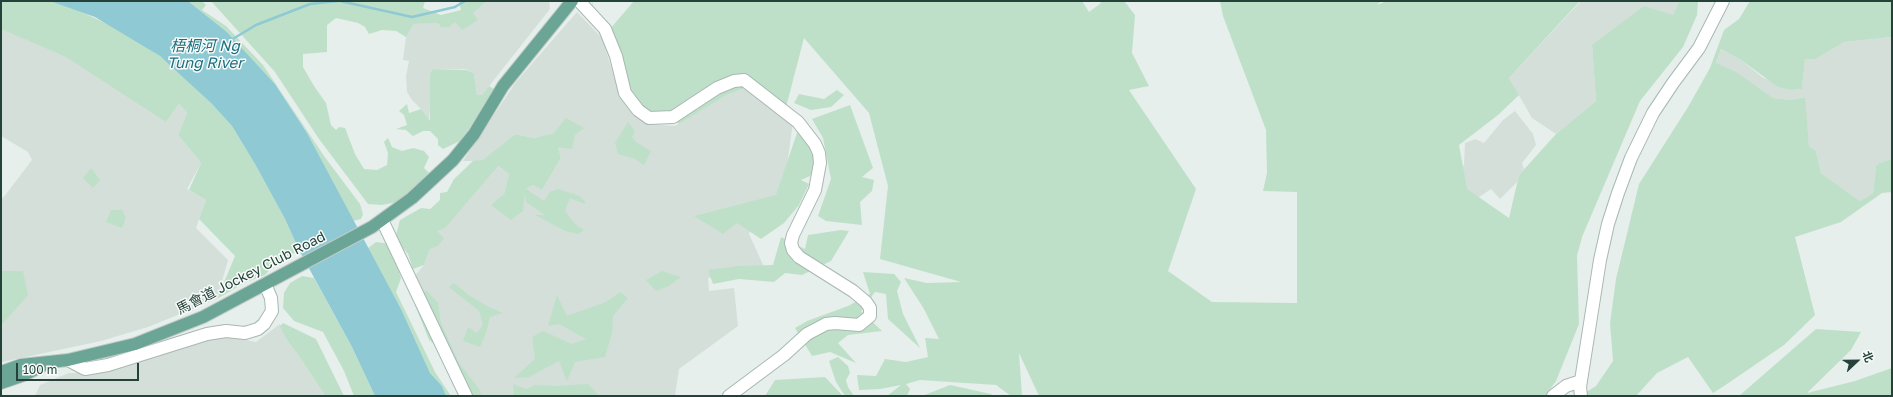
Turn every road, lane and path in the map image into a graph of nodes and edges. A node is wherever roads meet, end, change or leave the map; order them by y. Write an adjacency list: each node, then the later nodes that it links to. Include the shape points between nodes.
1 (1723, 1): 8 (street, via 1699,48 1654,113 1631,158 1608,224)
2 (572, 2): 3 (main road, 馬會道 Jockey Club Road, via 503,86 474,134 453,160 412,198); 11 (street, via 605,29 616,56 625,93 638,110 649,118 673,117 717,88 744,80 798,122 819,153 820,163 815,190 793,235 793,250 799,257 866,302 870,308 870,316 859,325 826,324 807,334 784,355)
3 (377, 224): 4 (main road, 馬會道 Jockey Club Road); 10 (street)
4 (265, 284): 5 (main road, 馬會道 Jockey Club Road, via 203,317 135,344); 5 (street, via 271,298 272,311 258,329 245,333 226,331 207,334 108,365 85,369)
5 (68, 360): 6 (main road, 馬會道 Jockey Club Road)
6 (48, 362): 7 (main road, 馬會道 Jockey Club Road, via 21,365); 9 (main road, 馬會道 Jockey Club Road, via 24,375)
7 (1, 372)
8 (1581, 381): 12 (street, via 1566,386); 13 (street)
9 (1, 383)
10 (466, 396)
11 (729, 396)
12 (1553, 396)
13 (1581, 396)

